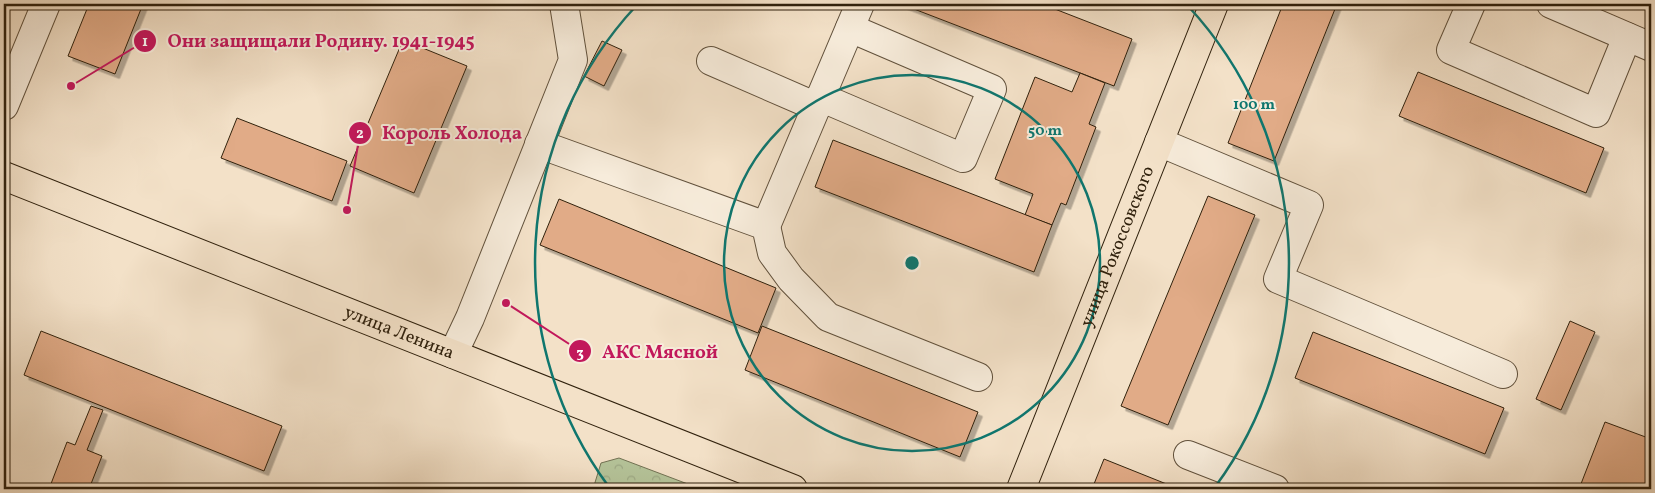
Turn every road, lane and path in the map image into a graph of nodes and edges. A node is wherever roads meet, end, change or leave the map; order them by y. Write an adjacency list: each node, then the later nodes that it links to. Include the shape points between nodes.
1 (46, 4): 11 (lane)
2 (564, 4): 13 (lane, via 572,60)
3 (860, 4): 7 (lane)
4 (1214, 4): 12 (main road, улица Рокоссовского)
5 (1471, 4): 8 (lane, via 1451,50 1596,113)
6 (1551, 4): 8 (lane)
7 (850, 28): 10 (lane); 10 (lane, via 992,89 963,158)
8 (1639, 42)
9 (711, 61): 10 (lane)
10 (819, 102): 15 (lane)
11 (4, 106)
12 (1159, 142): 17 (lane, via 1309,205 1278,279); 21 (main road, улица Рокоссовского)
13 (539, 144): 15 (lane); 16 (lane)
14 (4, 178): 16 (main road, улица Ленина)
15 (766, 226): 18 (lane, via 772,253 791,279 828,318)
16 (453, 354): 20 (main road, улица Ленина)
17 (1503, 374)
18 (978, 377)
19 (1188, 455): 22 (lane)
20 (793, 489)
21 (1021, 489)
22 (1275, 489)

